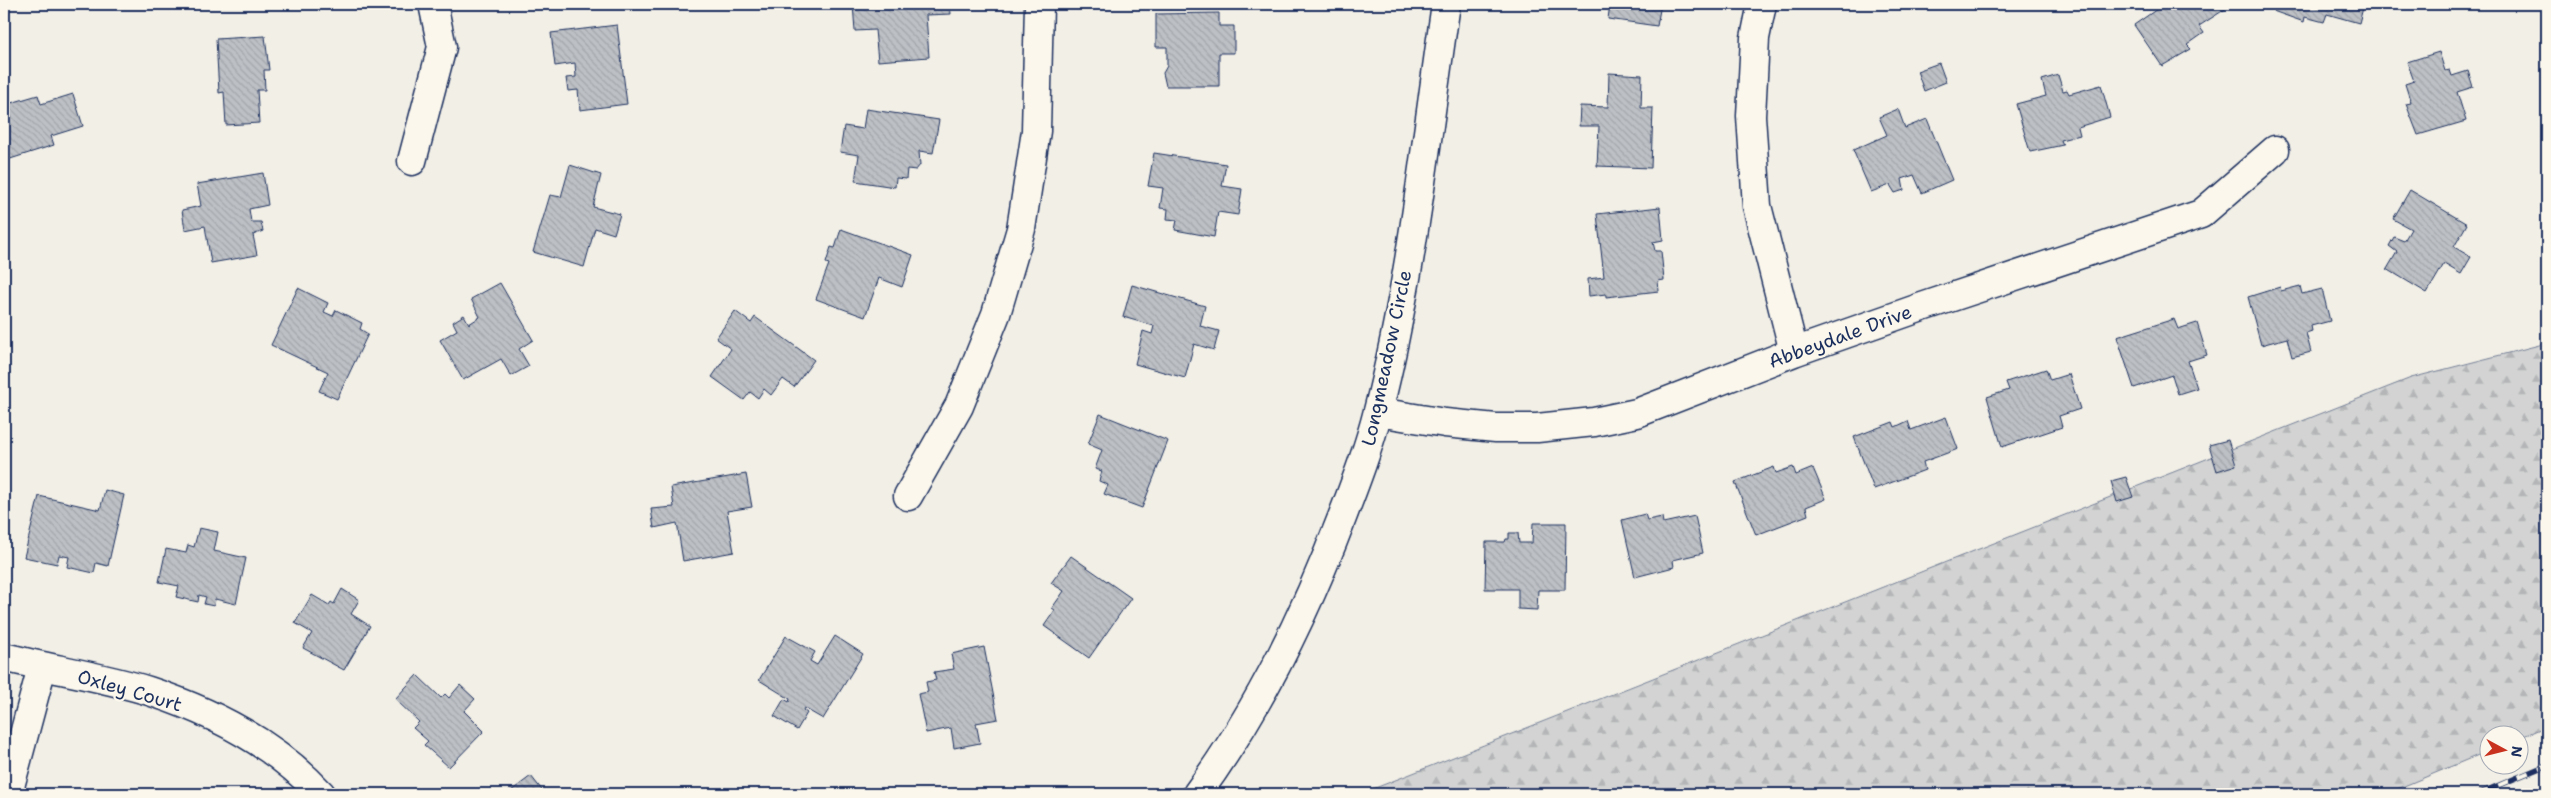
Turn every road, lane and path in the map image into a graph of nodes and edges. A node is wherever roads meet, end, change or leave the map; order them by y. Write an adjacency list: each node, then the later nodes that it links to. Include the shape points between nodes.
1 (433, 4): 6 (street, via 442,46)
2 (1039, 4): 9 (street, via 1036,131 1020,229 996,314 959,406)
3 (1446, 4): 8 (street, Longmeadow Circle, via 1402,295)
4 (1762, 4): 7 (street, via 1755,38 1751,116 1757,206)
5 (2275, 150): 7 (street, Abbeydale Drive, via 2201,214 2086,250)
6 (412, 161)
7 (1794, 352): 8 (street, Abbeydale Drive, via 1637,413 1594,422 1496,428)
8 (1378, 412): 14 (street, Longmeadow Circle, via 1325,564 1292,636 1250,711)
9 (908, 496)
10 (4, 657): 11 (street, Oxley Court)
11 (42, 666): 12 (street); 13 (street, Oxley Court, via 148,691 210,714 263,744)
12 (8, 794)
13 (321, 794)
14 (1197, 794)

